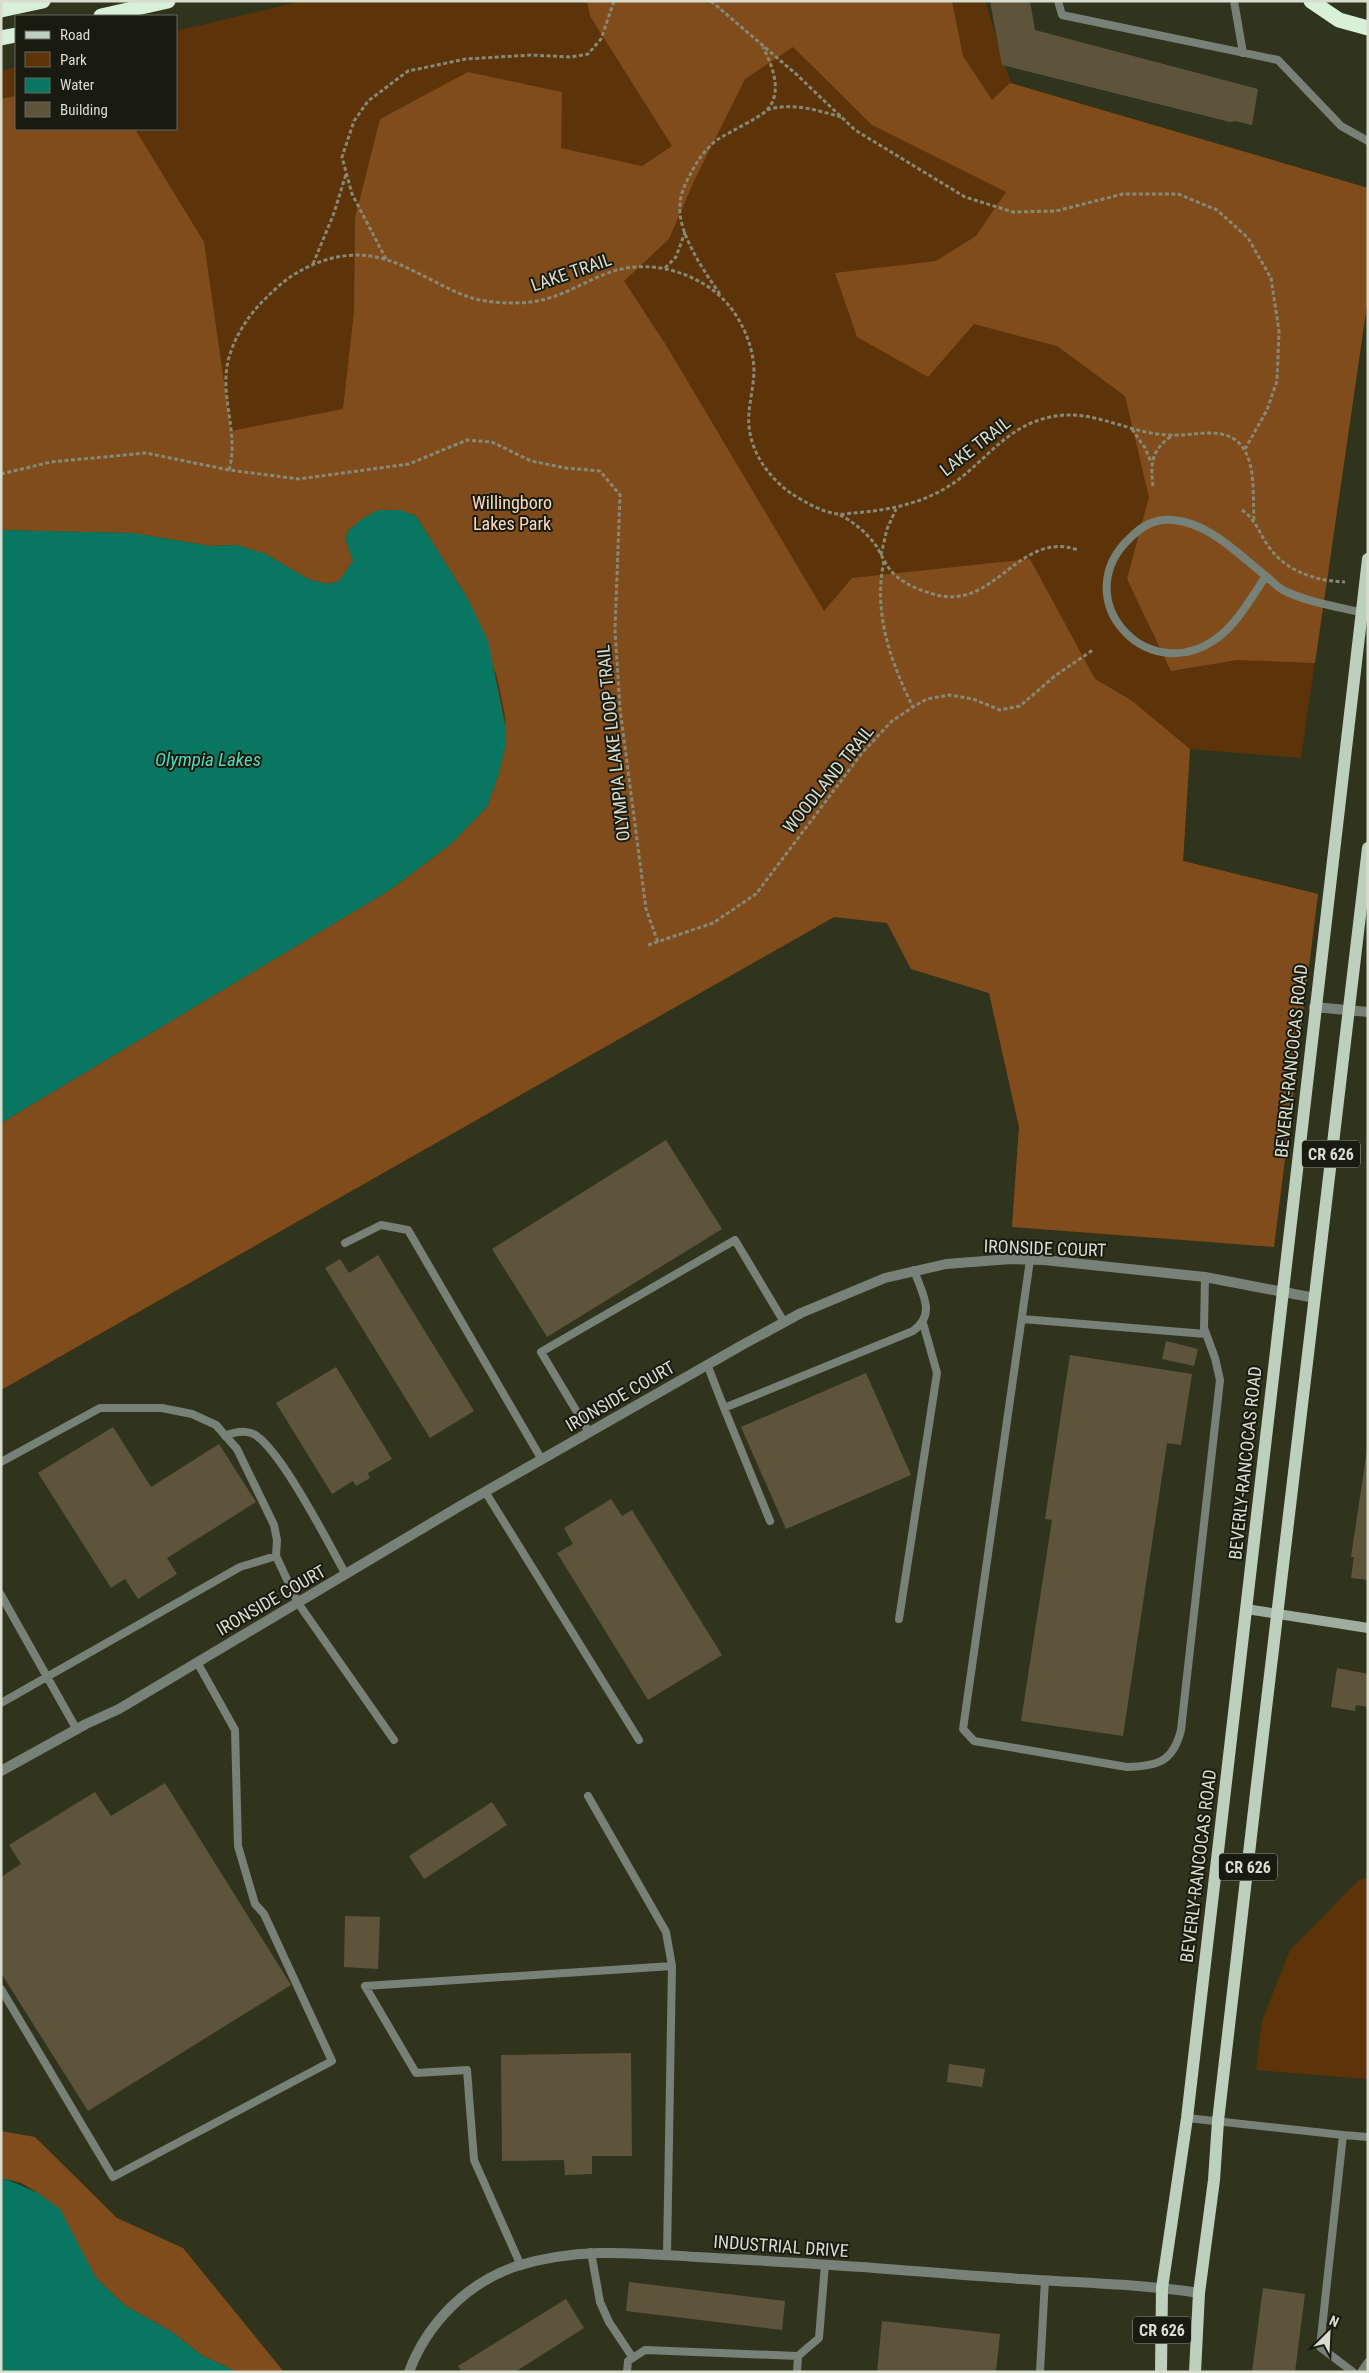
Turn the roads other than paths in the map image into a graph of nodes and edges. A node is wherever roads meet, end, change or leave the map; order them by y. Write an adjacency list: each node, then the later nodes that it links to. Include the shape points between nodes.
1 (43, 1): 6 (highway)
2 (168, 1): 7 (highway)
3 (1058, 1): 11 (lane, via 1062,15)
4 (1234, 1): 11 (lane)
5 (1310, 1): 8 (highway, via 1339,20)
6 (1, 10)
7 (105, 15)
8 (1368, 28)
9 (15, 35): 10 (highway)
10 (1, 38)
11 (1243, 53): 12 (lane, via 1278,60 1341,126)
12 (1368, 141)
13 (1368, 559): 15 (main road, BEVERLY-RANCOCAS ROAD / CR 626)
14 (1266, 576): 14 (lane, via 1224,542 1199,527 1173,520 1145,524 1124,543 1107,571 1107,600 1117,625 1140,645 1168,654 1193,652 1215,640 1232,623); 15 (lane, via 1286,592)
15 (1364, 612): 17 (main road, BEVERLY-RANCOCAS ROAD / CR 626)
16 (1368, 848): 18 (main road, CR 626)
17 (1314, 1007): 18 (street); 24 (main road, BEVERLY-RANCOCAS ROAD / CR 626)
18 (1349, 1010): 19 (street); 25 (main road, CR 626)
19 (1368, 1012)
20 (345, 1243): 34 (lane, via 381,1225 408,1230)
21 (1030, 1260): 22 (street, IRONSIDE COURT, via 978,1261); 23 (street, IRONSIDE COURT); 26 (lane)
22 (914, 1270): 27 (street, IRONSIDE COURT, via 856,1288); 28 (lane, via 927,1309)
23 (1205, 1277): 24 (street, IRONSIDE COURT); 29 (lane)
24 (1282, 1290): 25 (street, IRONSIDE COURT); 42 (main road, BEVERLY-RANCOCAS ROAD / CR 626)
25 (1315, 1298): 43 (main road, CR 626)
26 (1022, 1319): 29 (lane); 29 (lane, via 963,1729 974,1741 1127,1767 1146,1766 1167,1759 1177,1747 1181,1730 1220,1380)
27 (784, 1322): 30 (street, IRONSIDE COURT); 32 (lane, via 735,1240 541,1352)
28 (923, 1324): 31 (lane, via 913,1331); 44 (lane, via 937,1374)
29 (1206, 1334)
30 (707, 1364): 31 (lane); 32 (street, IRONSIDE COURT)
31 (724, 1408): 37 (lane)
32 (589, 1432): 34 (street, IRONSIDE COURT)
33 (225, 1436): 35 (lane, via 216,1425 192,1414 162,1408 100,1408); 38 (lane, via 237,1449 274,1525); 39 (lane, via 236,1431 252,1433 266,1444 281,1462)
34 (542, 1460): 36 (street, IRONSIDE COURT)
35 (1, 1462)
36 (486, 1493): 39 (street, IRONSIDE COURT); 51 (lane)
37 (770, 1521)
38 (276, 1556): 41 (lane); 47 (lane, via 240,1567)
39 (346, 1575): 41 (street, IRONSIDE COURT)
40 (1, 1595): 47 (lane)
41 (298, 1603): 46 (street, IRONSIDE COURT); 50 (lane)
42 (1246, 1608): 43 (street); 56 (main road, BEVERLY-RANCOCAS ROAD / CR 626)
43 (1278, 1614): 45 (street); 57 (main road, CR 626)
44 (899, 1619)
45 (1368, 1628)
46 (197, 1662): 49 (street, IRONSIDE COURT); 55 (lane, via 235,1730 238,1846 255,1904 264,1914 332,2061 113,2177)
47 (47, 1676): 48 (lane); 49 (lane)
48 (1, 1703)
49 (77, 1730): 52 (street, IRONSIDE COURT)
50 (394, 1740)
51 (639, 1740)
52 (1, 1771)
53 (588, 1796): 54 (lane, via 666,1932)
54 (672, 1966): 61 (lane); 63 (lane, via 364,1986 416,2073 467,2070 474,2160)
55 (1, 1990)
56 (1188, 2118): 57 (lane); 65 (main road, BEVERLY-RANCOCAS ROAD / CR 626)
57 (1218, 2121): 58 (lane); 66 (main road, CR 626, via 1214,2180)
58 (1343, 2135): 59 (lane); 76 (lane, via 1320,2347)
59 (1368, 2137)
60 (591, 2252): 61 (street, INDUSTRIAL DRIVE); 63 (street, INDUSTRIAL DRIVE, via 558,2256); 68 (lane, via 600,2302)
61 (667, 2255): 62 (street, INDUSTRIAL DRIVE)
62 (825, 2264): 64 (street, INDUSTRIAL DRIVE); 67 (lane, via 819,2338)
63 (521, 2266): 70 (street, INDUSTRIAL DRIVE, via 494,2276 456,2302 426,2335)
64 (1045, 2280): 65 (street, INDUSTRIAL DRIVE); 73 (lane)
65 (1162, 2288): 66 (street, INDUSTRIAL DRIVE); 74 (main road, BEVERLY-RANCOCAS ROAD / CR 626)
66 (1199, 2293): 75 (main road, CR 626)
67 (798, 2356): 68 (lane, via 645,2350); 72 (lane)
68 (633, 2358): 71 (lane, via 628,2361)
69 (1368, 2362): 77 (lane)
70 (409, 2372)
71 (627, 2372)
72 (797, 2372)
73 (1040, 2372)
74 (1161, 2372)
75 (1194, 2372)
76 (1353, 2372)
77 (1361, 2372)

